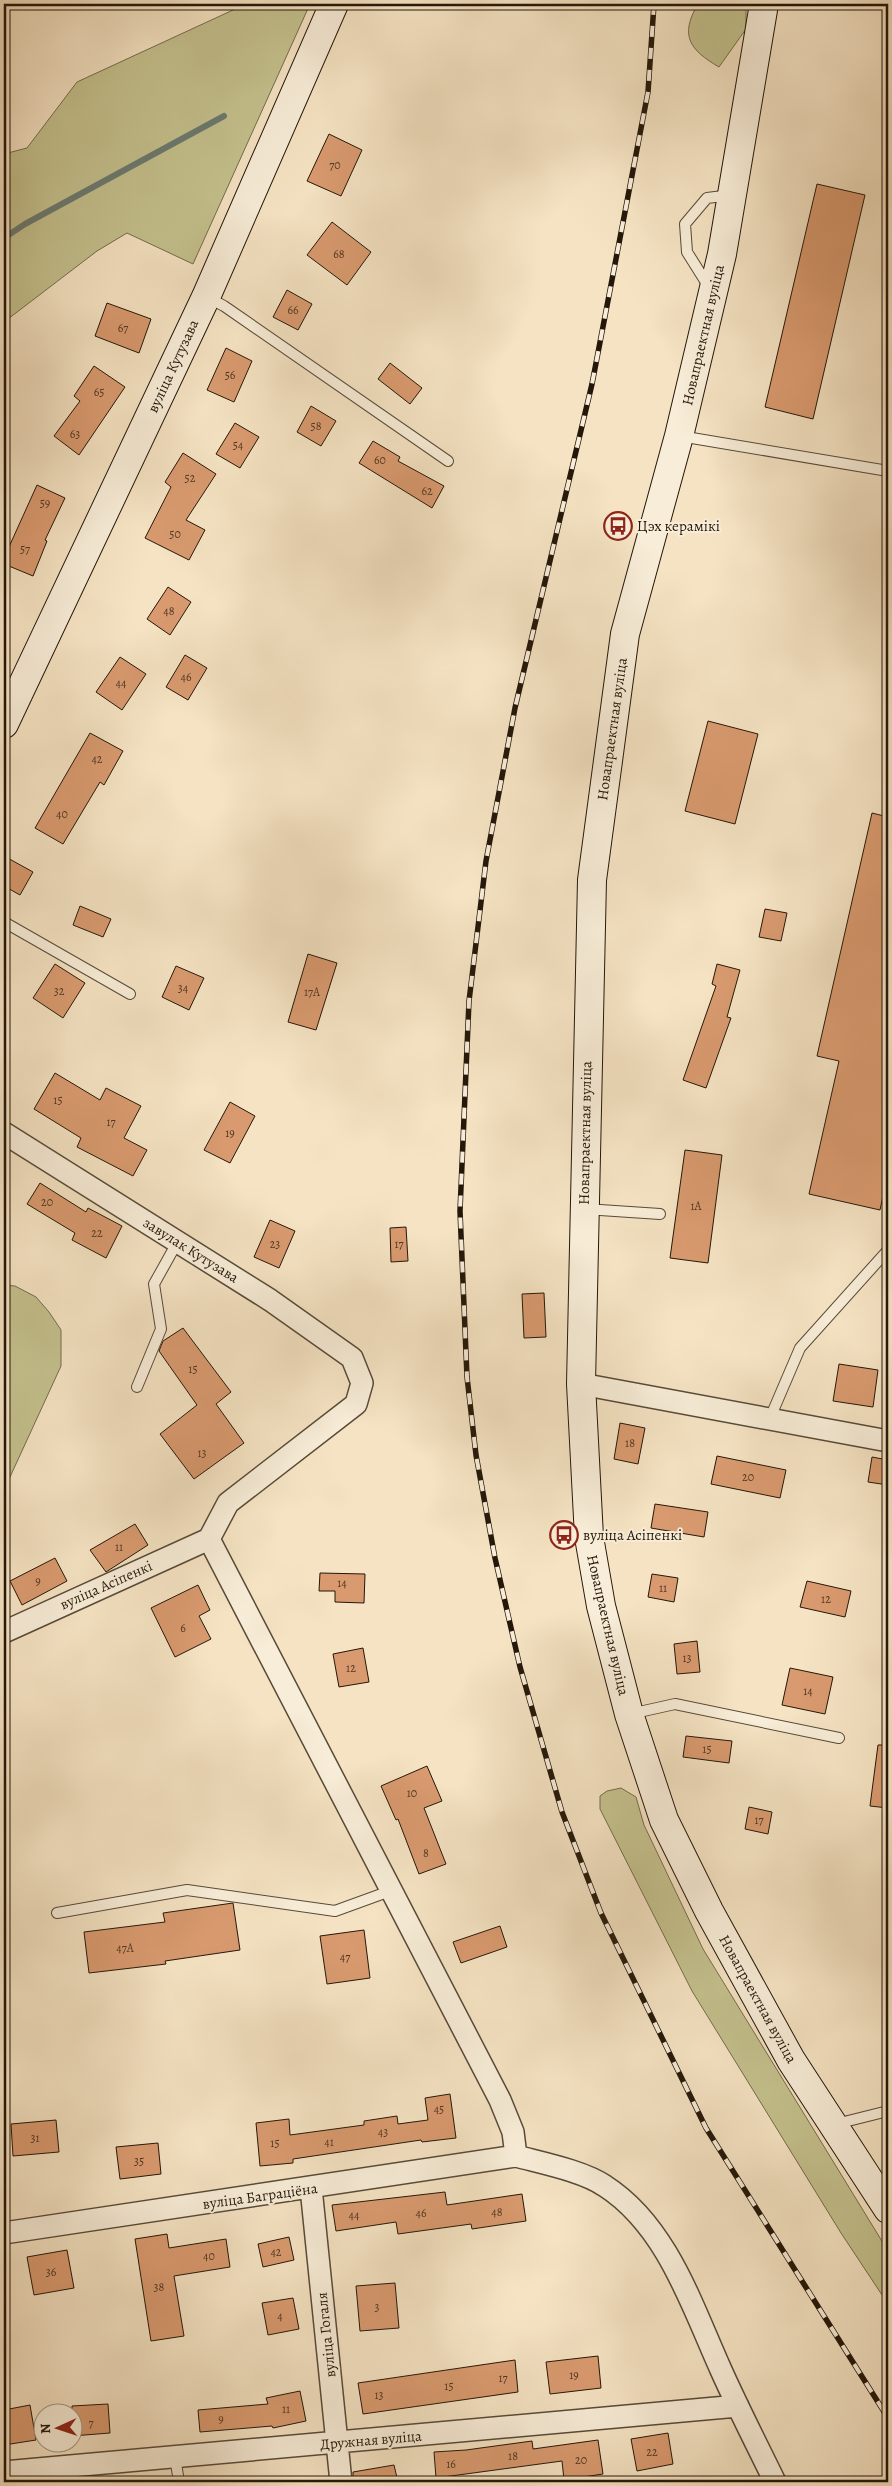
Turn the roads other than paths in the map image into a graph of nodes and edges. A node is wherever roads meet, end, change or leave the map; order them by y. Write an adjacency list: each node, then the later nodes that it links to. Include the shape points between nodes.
1 (334, 4): 5 (street, вуліца Кутузава)
2 (764, 4): 3 (street, Новапраектная вуліца)
3 (732, 195): 4 (street, Новапраектная вуліца); 4 (lane, via 707,198 685,224 687,252)
4 (713, 292): 6 (street, Новапраектная вуліца)
5 (206, 297): 7 (lane, via 224,306); 9 (street, вуліца Кутузава)
6 (679, 436): 8 (lane); 13 (street, Новапраектная вуліца, via 625,634 592,880)
7 (448, 461)
8 (888, 471)
9 (4, 724)
10 (4, 922): 11 (lane)
11 (130, 994)
12 (4, 1132): 15 (street, завулак Кутузава)
13 (584, 1209): 14 (lane); 17 (street, Новапраектная вуліца)
14 (660, 1214)
15 (178, 1241): 18 (lane, via 154,1284 161,1329); 21 (street, завулак Кутузава, via 352,1358 362,1383 356,1404 228,1503)
16 (888, 1250): 19 (lane, via 800,1348)
17 (581, 1384): 19 (street); 23 (street, Новапраектная вуліца, via 589,1537 601,1606)
18 (137, 1387)
19 (770, 1418): 20 (street)
20 (888, 1441)
21 (209, 1539): 22 (street, вуліца Асіпенкі); 25 (street)
22 (4, 1632)
23 (629, 1714): 24 (lane, via 675,1704); 28 (street, Новапраектная вуліца, via 664,1820 709,1911 791,2060)
24 (839, 1738)
25 (390, 1891): 26 (lane, via 335,1911 187,1890); 29 (street, via 500,2100 513,2132)
26 (57, 1913)
27 (888, 2111): 28 (lane)
28 (835, 2124): 31 (street, Новапраектная вуліца)
29 (516, 2156): 30 (street, вуліца Баграціёна); 33 (street, via 559,2167 605,2186 640,2216 672,2261)
30 (311, 2188): 32 (street, вуліца Баграціёна); 34 (street, вуліца Гогаля)
31 (888, 2208)
32 (4, 2232)
33 (738, 2406): 34 (street, Дружная вуліца); 39 (street)
34 (336, 2443): 35 (street, Дружная вуліца); 38 (street, вуліца Гогаля)
35 (175, 2457): 36 (street, Дружная вуліца); 37 (lane)
36 (4, 2472)
37 (179, 2482)
38 (341, 2482)
39 (775, 2482)

